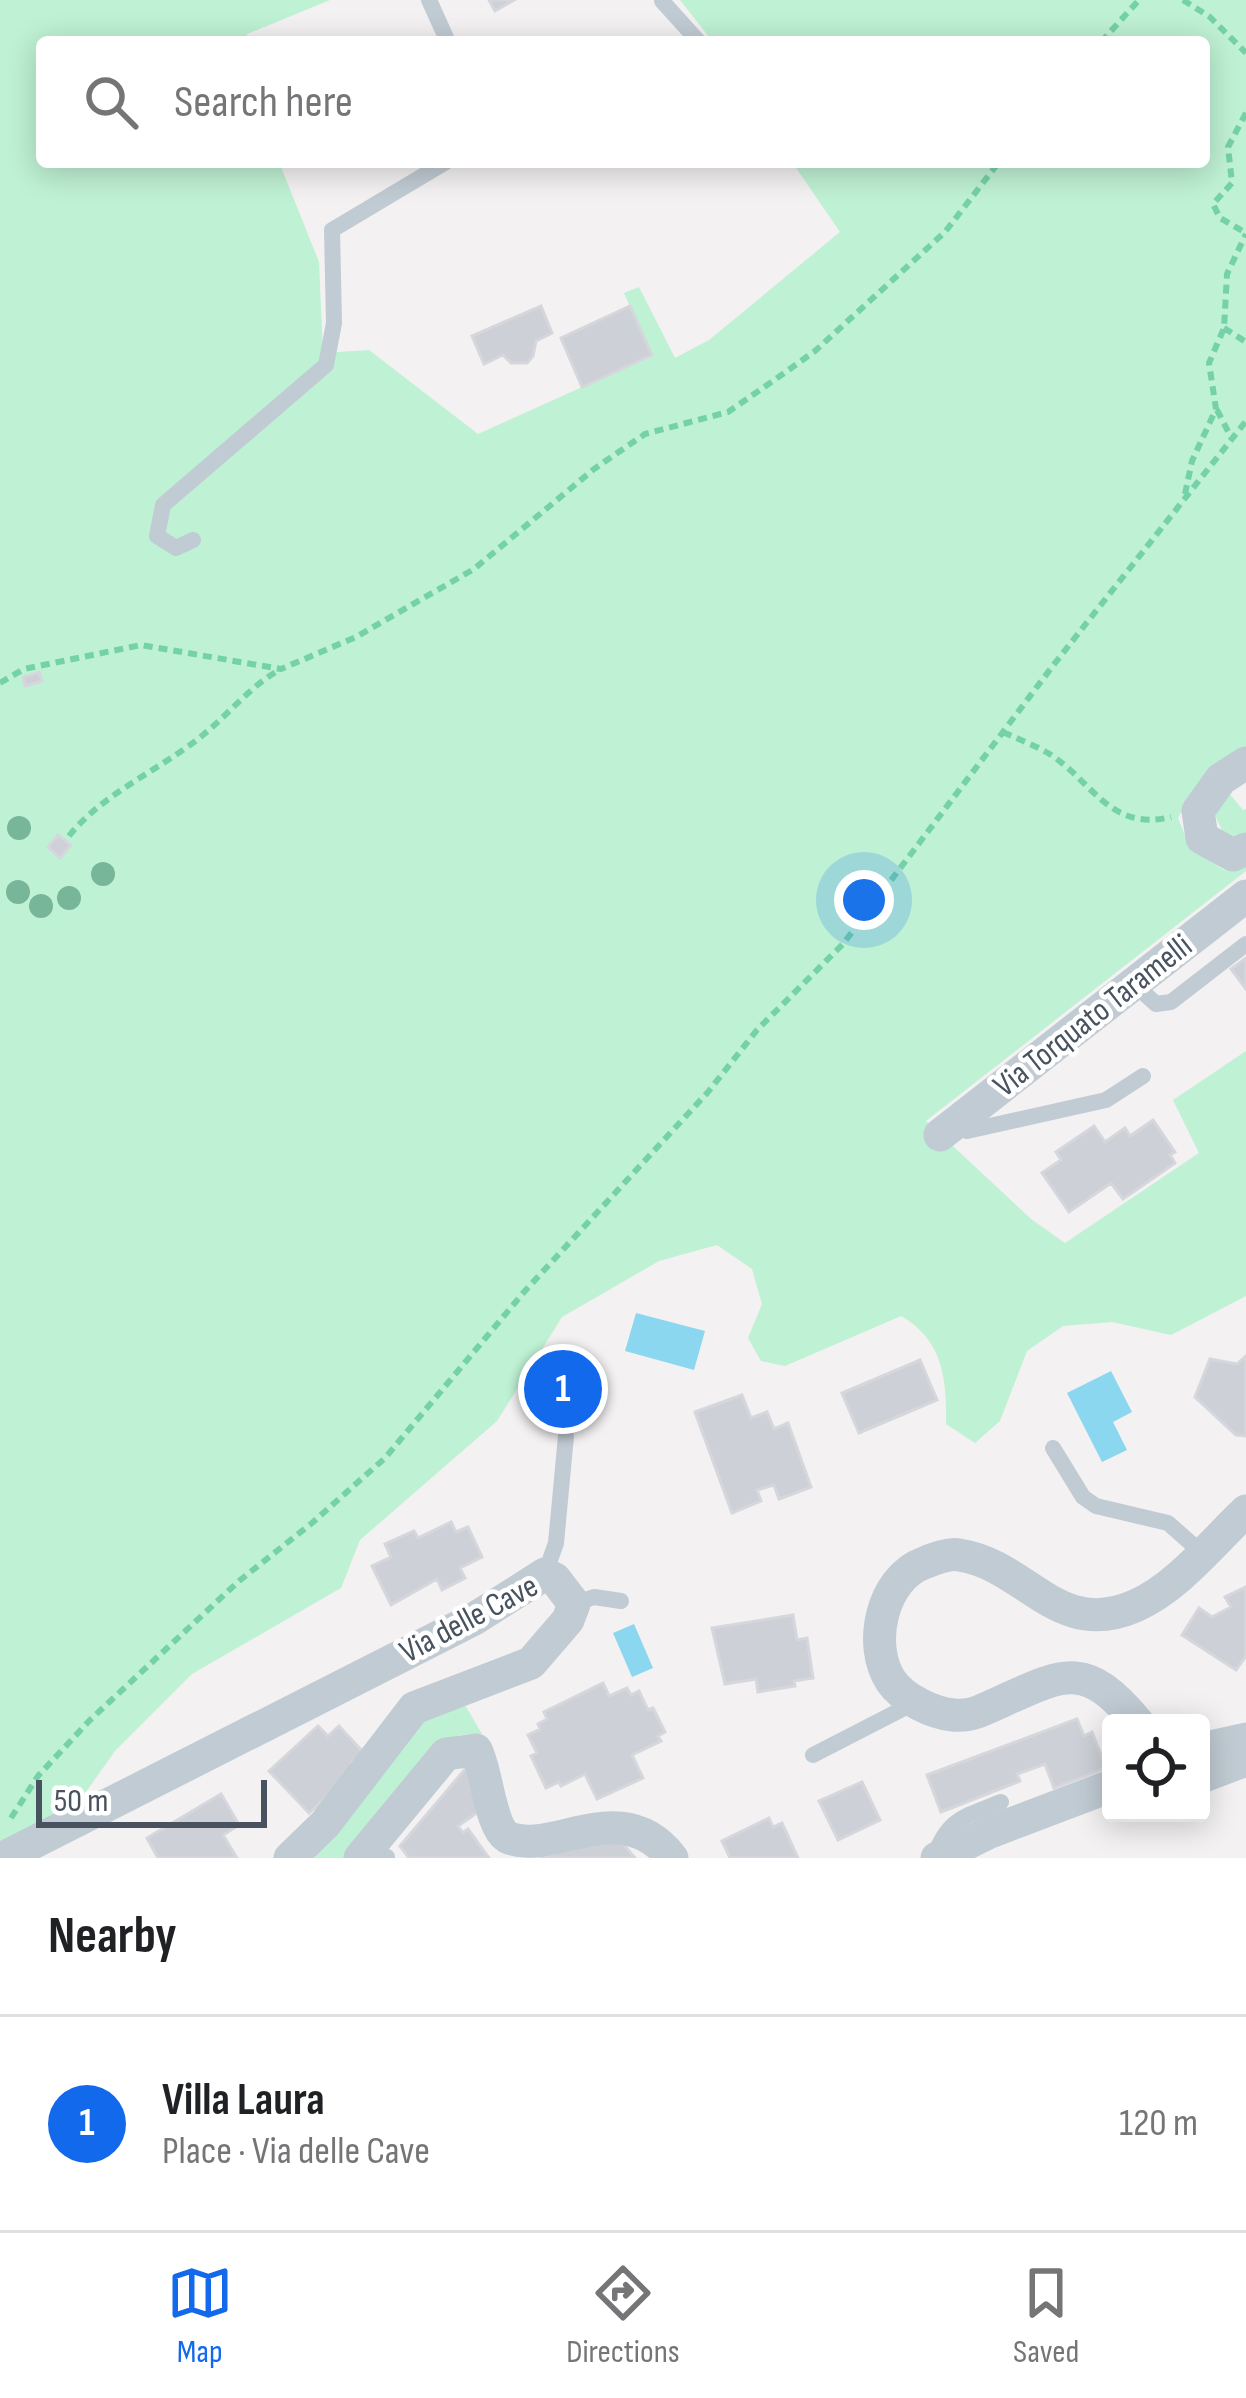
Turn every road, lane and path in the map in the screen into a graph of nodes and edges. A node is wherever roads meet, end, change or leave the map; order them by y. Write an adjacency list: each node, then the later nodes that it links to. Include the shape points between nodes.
1 (663, 0): 6 (lane)
2 (1139, 0): 7 (path)
3 (1183, 0): 8 (path)
4 (420, 2): 5 (lane)
5 (444, 36)
6 (693, 36)
7 (1106, 36)
8 (1246, 53)
9 (1246, 113): 12 (path, via 1228,147 1232,183 1213,203 1220,218)
10 (436, 168): 19 (lane, via 332,230 334,323 326,365 163,505 157,536 176,548)
11 (994, 168): 20 (path, via 945,232 773,381 728,412 645,434 474,569 356,637)
12 (1246, 233): 13 (path, via 1227,274)
13 (1224, 328): 14 (path); 15 (path, via 1208,370)
14 (1246, 342)
15 (1216, 409): 17 (path); 18 (path, via 1192,461)
16 (1246, 421): 17 (path)
17 (1232, 439): 18 (path)
18 (1186, 498): 22 (path)
19 (193, 539)
20 (280, 668): 21 (path, via 141,645 24,669); 25 (path)
21 (0, 682)
22 (1002, 732): 24 (path, via 1052,755 1136,820); 49 (path, via 843,944 757,1030 385,1458 90,1720 38,1776)
23 (1246, 763): 24 (street, via 1221,779)
24 (1198, 811): 26 (street, via 1202,838 1233,855)
25 (69, 836)
26 (1246, 849)
27 (1246, 896): 29 (street, Via Torquato Taramelli)
28 (1246, 944): 29 (lane, via 1171,1002 1156,1004)
29 (1133, 984): 31 (street, Via Torquato Taramelli)
30 (1143, 1076): 31 (lane, via 1106,1100)
31 (940, 1135)
32 (566, 1436): 36 (lane, via 556,1543)
33 (1053, 1448): 35 (lane, via 1096,1506 1168,1523)
34 (1246, 1510): 35 (street)
35 (1202, 1553): 39 (street, via 1135,1606 1094,1617 1050,1604 996,1568 956,1554 917,1565 889,1593 878,1642 891,1682)
36 (545, 1574): 38 (street, Via delle Cave); 49 (street, Via delle Cave, via 474,1619)
37 (621, 1601): 38 (lane)
38 (574, 1604): 51 (street, Via delle Cave, via 532,1664 414,1708)
39 (918, 1701): 40 (street, via 933,1713 969,1717 1053,1678 1088,1678); 43 (lane)
40 (1130, 1714)
41 (1246, 1739): 42 (street)
42 (1210, 1747)
43 (813, 1755)
44 (1246, 1760): 45 (street)
45 (1210, 1774)
46 (1102, 1790): 50 (street)
47 (1001, 1802): 50 (lane, via 955,1821 943,1833)
48 (1102, 1813): 50 (street, via 1001,1850)
49 (5, 1841)
50 (944, 1854)
51 (290, 1858)
52 (360, 1858): 53 (street, via 446,1754 462,1749 476,1750 508,1838 528,1845 629,1829)
53 (672, 1858)

